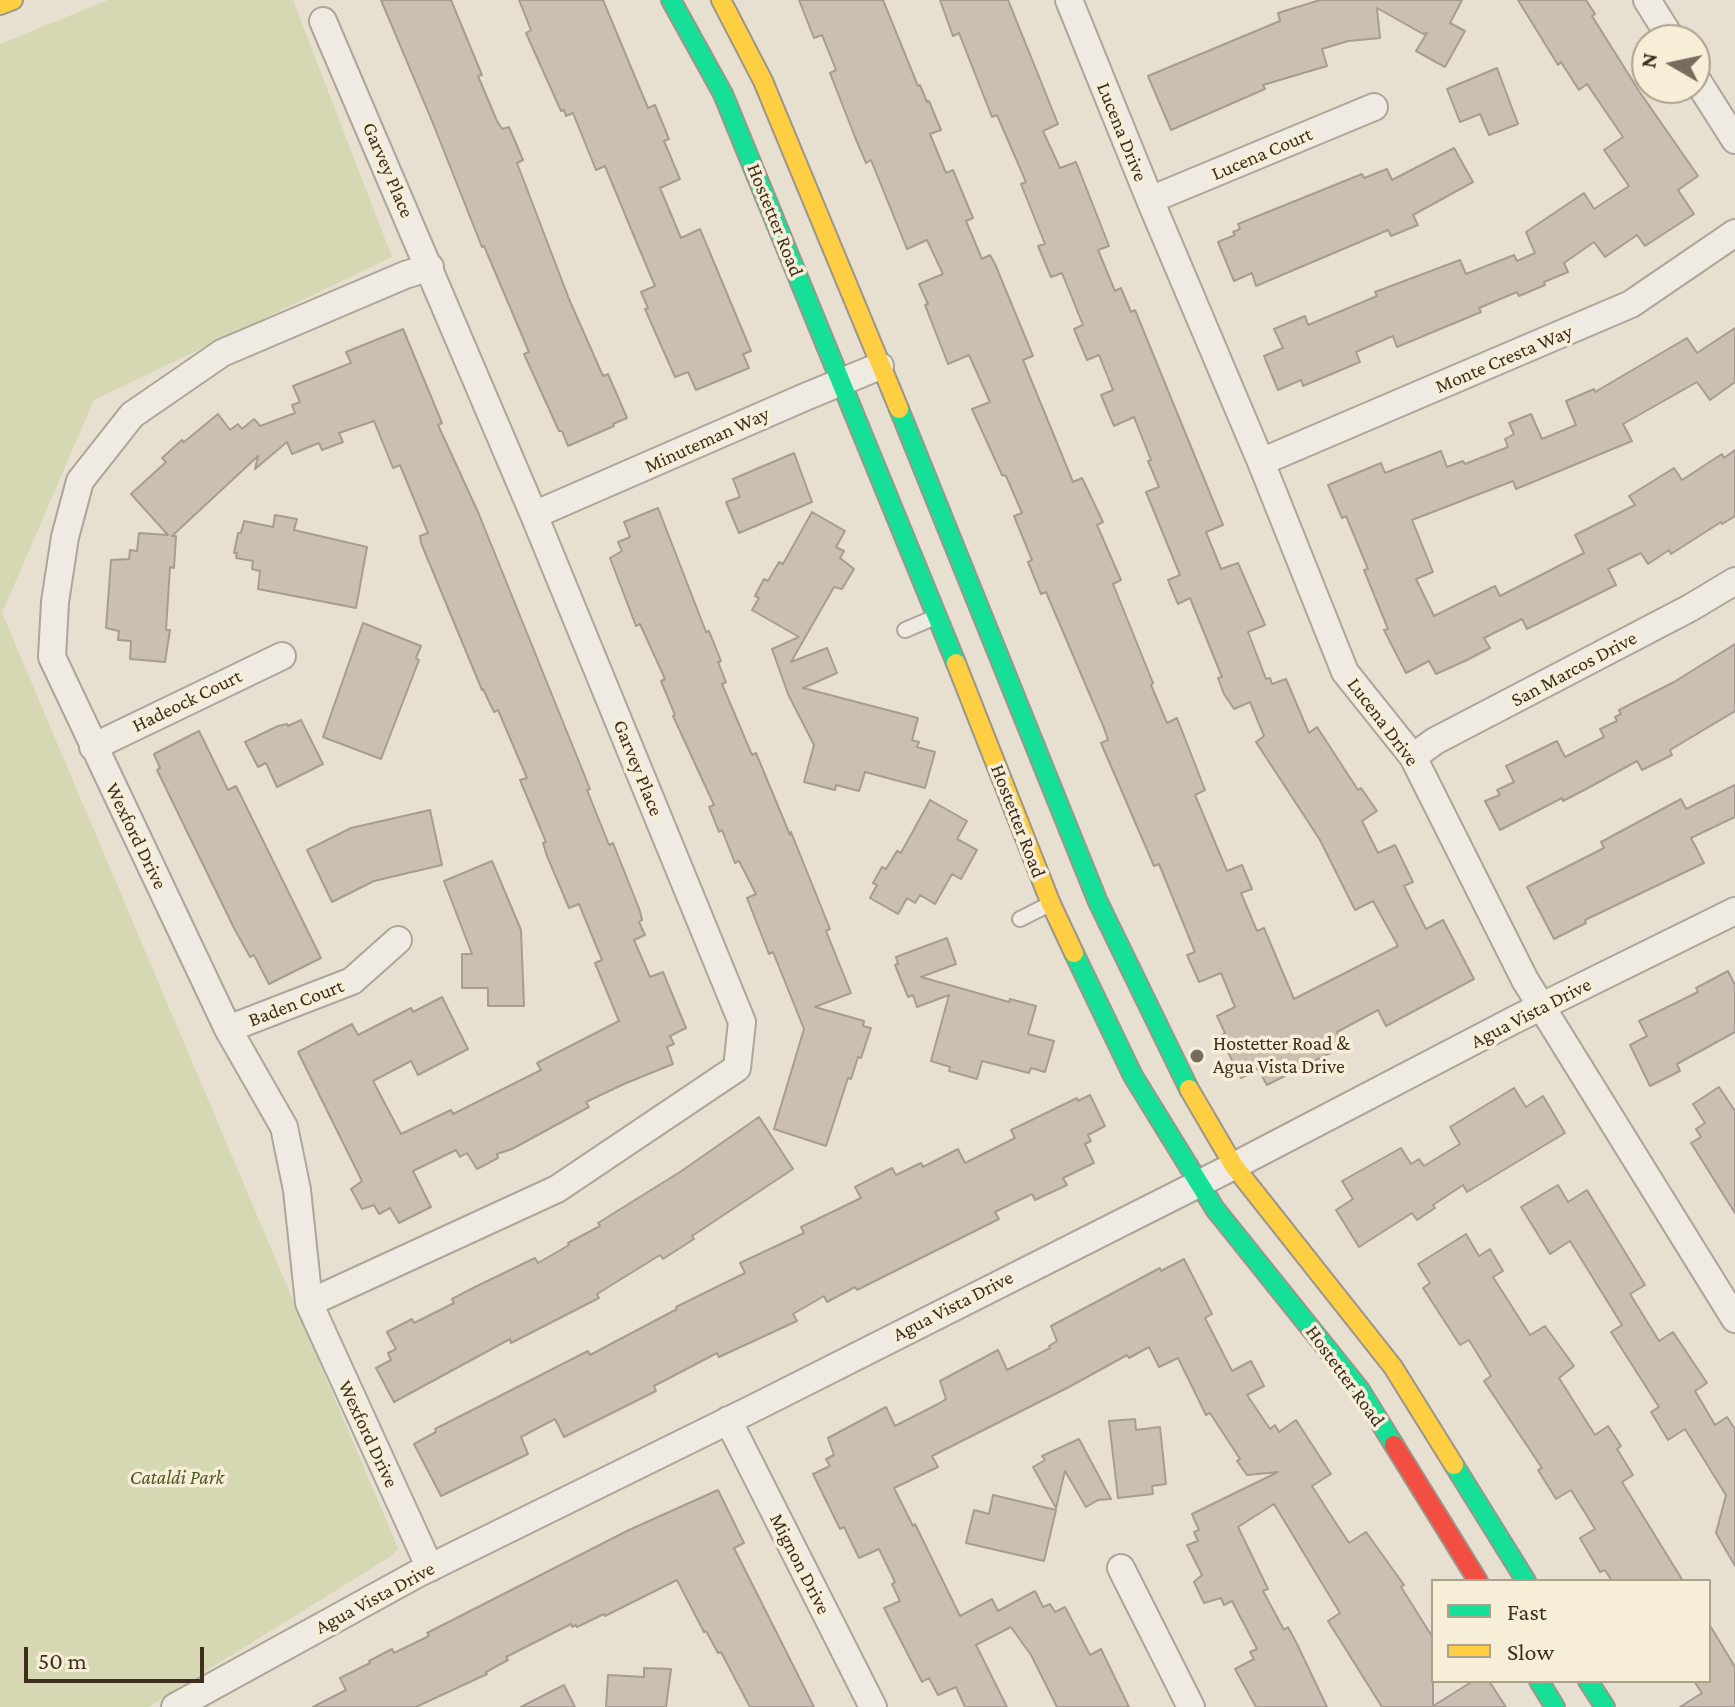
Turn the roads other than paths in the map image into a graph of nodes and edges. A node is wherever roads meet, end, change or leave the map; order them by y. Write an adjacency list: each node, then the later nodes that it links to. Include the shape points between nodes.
1 (13, 0): 6 (main road)
2 (671, 0): 16 (main road, Hostetter Road, via 723,94)
3 (721, 0): 15 (main road, Hostetter Road, via 763,81)
4 (1069, 0): 12 (street, Lucena Drive)
5 (1647, 0): 8 (street)
6 (0, 5)
7 (323, 21): 14 (street, Garvey Place)
8 (1662, 24)
9 (1711, 102): 11 (street)
10 (1374, 107): 12 (street, Lucena Court)
11 (1735, 140)
12 (1150, 200): 17 (street, Lucena Drive)
13 (1735, 233): 17 (street, Monte Cresta Way, via 1631,304)
14 (430, 267): 18 (street, Garvey Place); 23 (street, Wexford Drive, via 222,353 132,415 80,481 65,537 52,657)
15 (880, 366): 16 (street, Minuteman Way); 31 (main road, Hostetter Road, via 1098,902 1177,1069)
16 (841, 382): 18 (street, Minuteman Way); 20 (main road, Hostetter Road)
17 (1261, 462): 24 (street, Lucena Drive, via 1345,672)
18 (534, 515): 33 (street, Garvey Place, via 742,1022 737,1068 557,1189)
19 (1735, 581): 24 (street, San Marcos Drive)
20 (938, 616): 21 (lane); 25 (main road, Hostetter Road)
21 (905, 630)
22 (282, 656): 23 (street, Hadeock Court)
23 (93, 747): 30 (street, Wexford Drive)
24 (1413, 757): 29 (street, Lucena Drive)
25 (1051, 904): 27 (lane); 32 (main road, Hostetter Road, via 1133,1076)
26 (1735, 911): 29 (street, Agua Vista Drive)
27 (1020, 919)
28 (398, 940): 30 (street, Baden Court, via 352,981)
29 (1541, 1007): 31 (street, Agua Vista Drive); 34 (street, Lucena Drive)
30 (228, 1029): 33 (street, Wexford Drive, via 284,1127 297,1190)
31 (1234, 1166): 32 (street, Agua Vista Drive); 39 (main road, Hostetter Road, via 1393,1367)
32 (1198, 1184): 35 (street, Agua Vista Drive); 38 (main road, Hostetter Road, via 1360,1390)
33 (309, 1303): 36 (street, Wexford Drive)
34 (1735, 1319)
35 (728, 1420): 36 (street, Agua Vista Drive); 43 (street, Mignon Drive)
36 (430, 1568): 42 (street, Agua Vista Drive)
37 (1121, 1568): 44 (street)
38 (1477, 1579)
39 (1525, 1579)
40 (1540, 1683): 45 (main road)
41 (1589, 1683): 46 (main road)
42 (175, 1707)
43 (873, 1707)
44 (1191, 1707)
45 (1555, 1707)
46 (1605, 1707)

